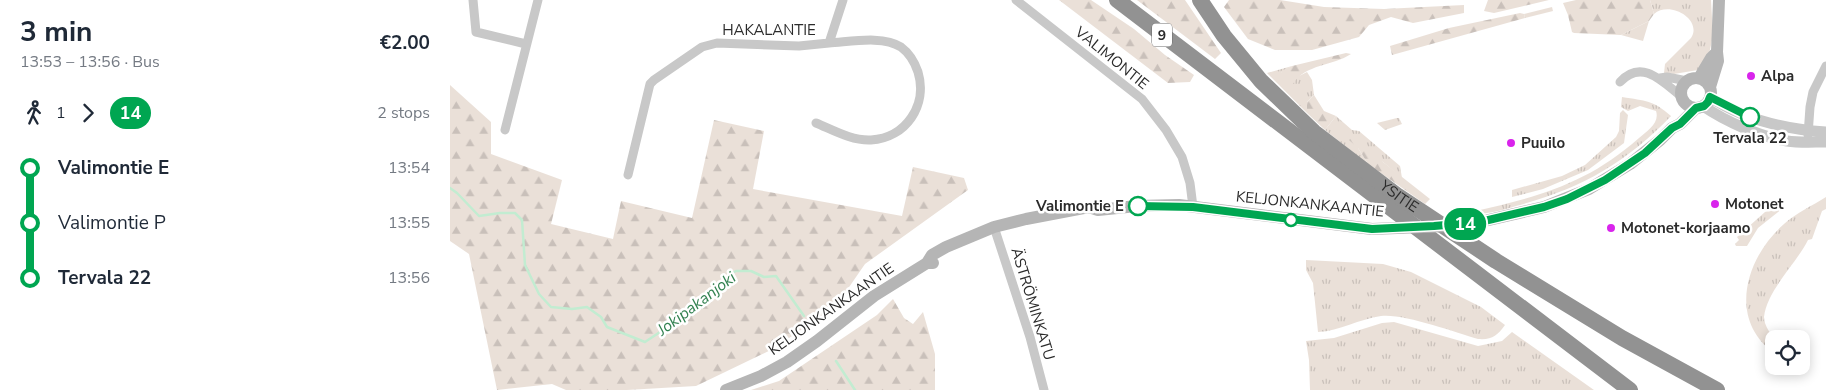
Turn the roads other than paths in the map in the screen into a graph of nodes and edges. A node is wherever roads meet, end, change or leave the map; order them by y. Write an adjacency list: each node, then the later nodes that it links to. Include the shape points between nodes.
1 (472, 0): 9 (street, via 476,32)
2 (538, 0): 9 (street)
3 (843, 0): 8 (street, HAKALANTIE)
4 (1016, 0): 24 (street, VALIMONTIE, via 1142,99 1182,157)
5 (1117, 0): 28 (highway, 9)
6 (1200, 0): 29 (highway, YSITIE, via 1262,81 1314,132 1398,196 1622,338)
7 (1718, 1): 10 (main road, KELJONKANKAANTIE)
8 (829, 43): 17 (street, via 882,40 901,47 914,62 921,82 920,97 913,115 892,136 870,140 849,137); 23 (street, HAKALANTIE, via 799,46 717,42 702,47 650,84)
9 (526, 44): 19 (street)
10 (1716, 52): 13 (main road); 16 (main road, KELJONKANKAANTIE, via 1718,61)
11 (1826, 66): 21 (street, via 1813,92)
12 (1660, 78): 13 (street); 14 (street, via 1633,72); 15 (street)
13 (1693, 80): 15 (main road, via 1682,89); 16 (main road, via 1706,82)
14 (1620, 82)
15 (1683, 99): 16 (main road, via 1690,106); 18 (main road, KELJONKANKAANTIE)
16 (1705, 99): 18 (main road, KELJONKANKAANTIE); 21 (street)
17 (816, 123)
18 (1672, 128): 24 (main road, KELJONKANKAANTIE, bridge, via 1630,164 1589,189 1544,207 1480,222 1372,229)
19 (505, 130)
20 (1826, 132): 21 (street)
21 (1808, 136): 22 (street)
22 (1826, 142)
23 (628, 175)
24 (1193, 207): 25 (main road, KELJONKANKAANTIE, via 1072,209)
25 (995, 230): 26 (main road, KELJONKANKAANTIE, via 932,255 927,263 874,296 787,362); 27 (street, ÄSTRÖMINKATU)
26 (726, 390)
27 (1044, 390)
28 (1630, 390)
29 (1717, 390)

